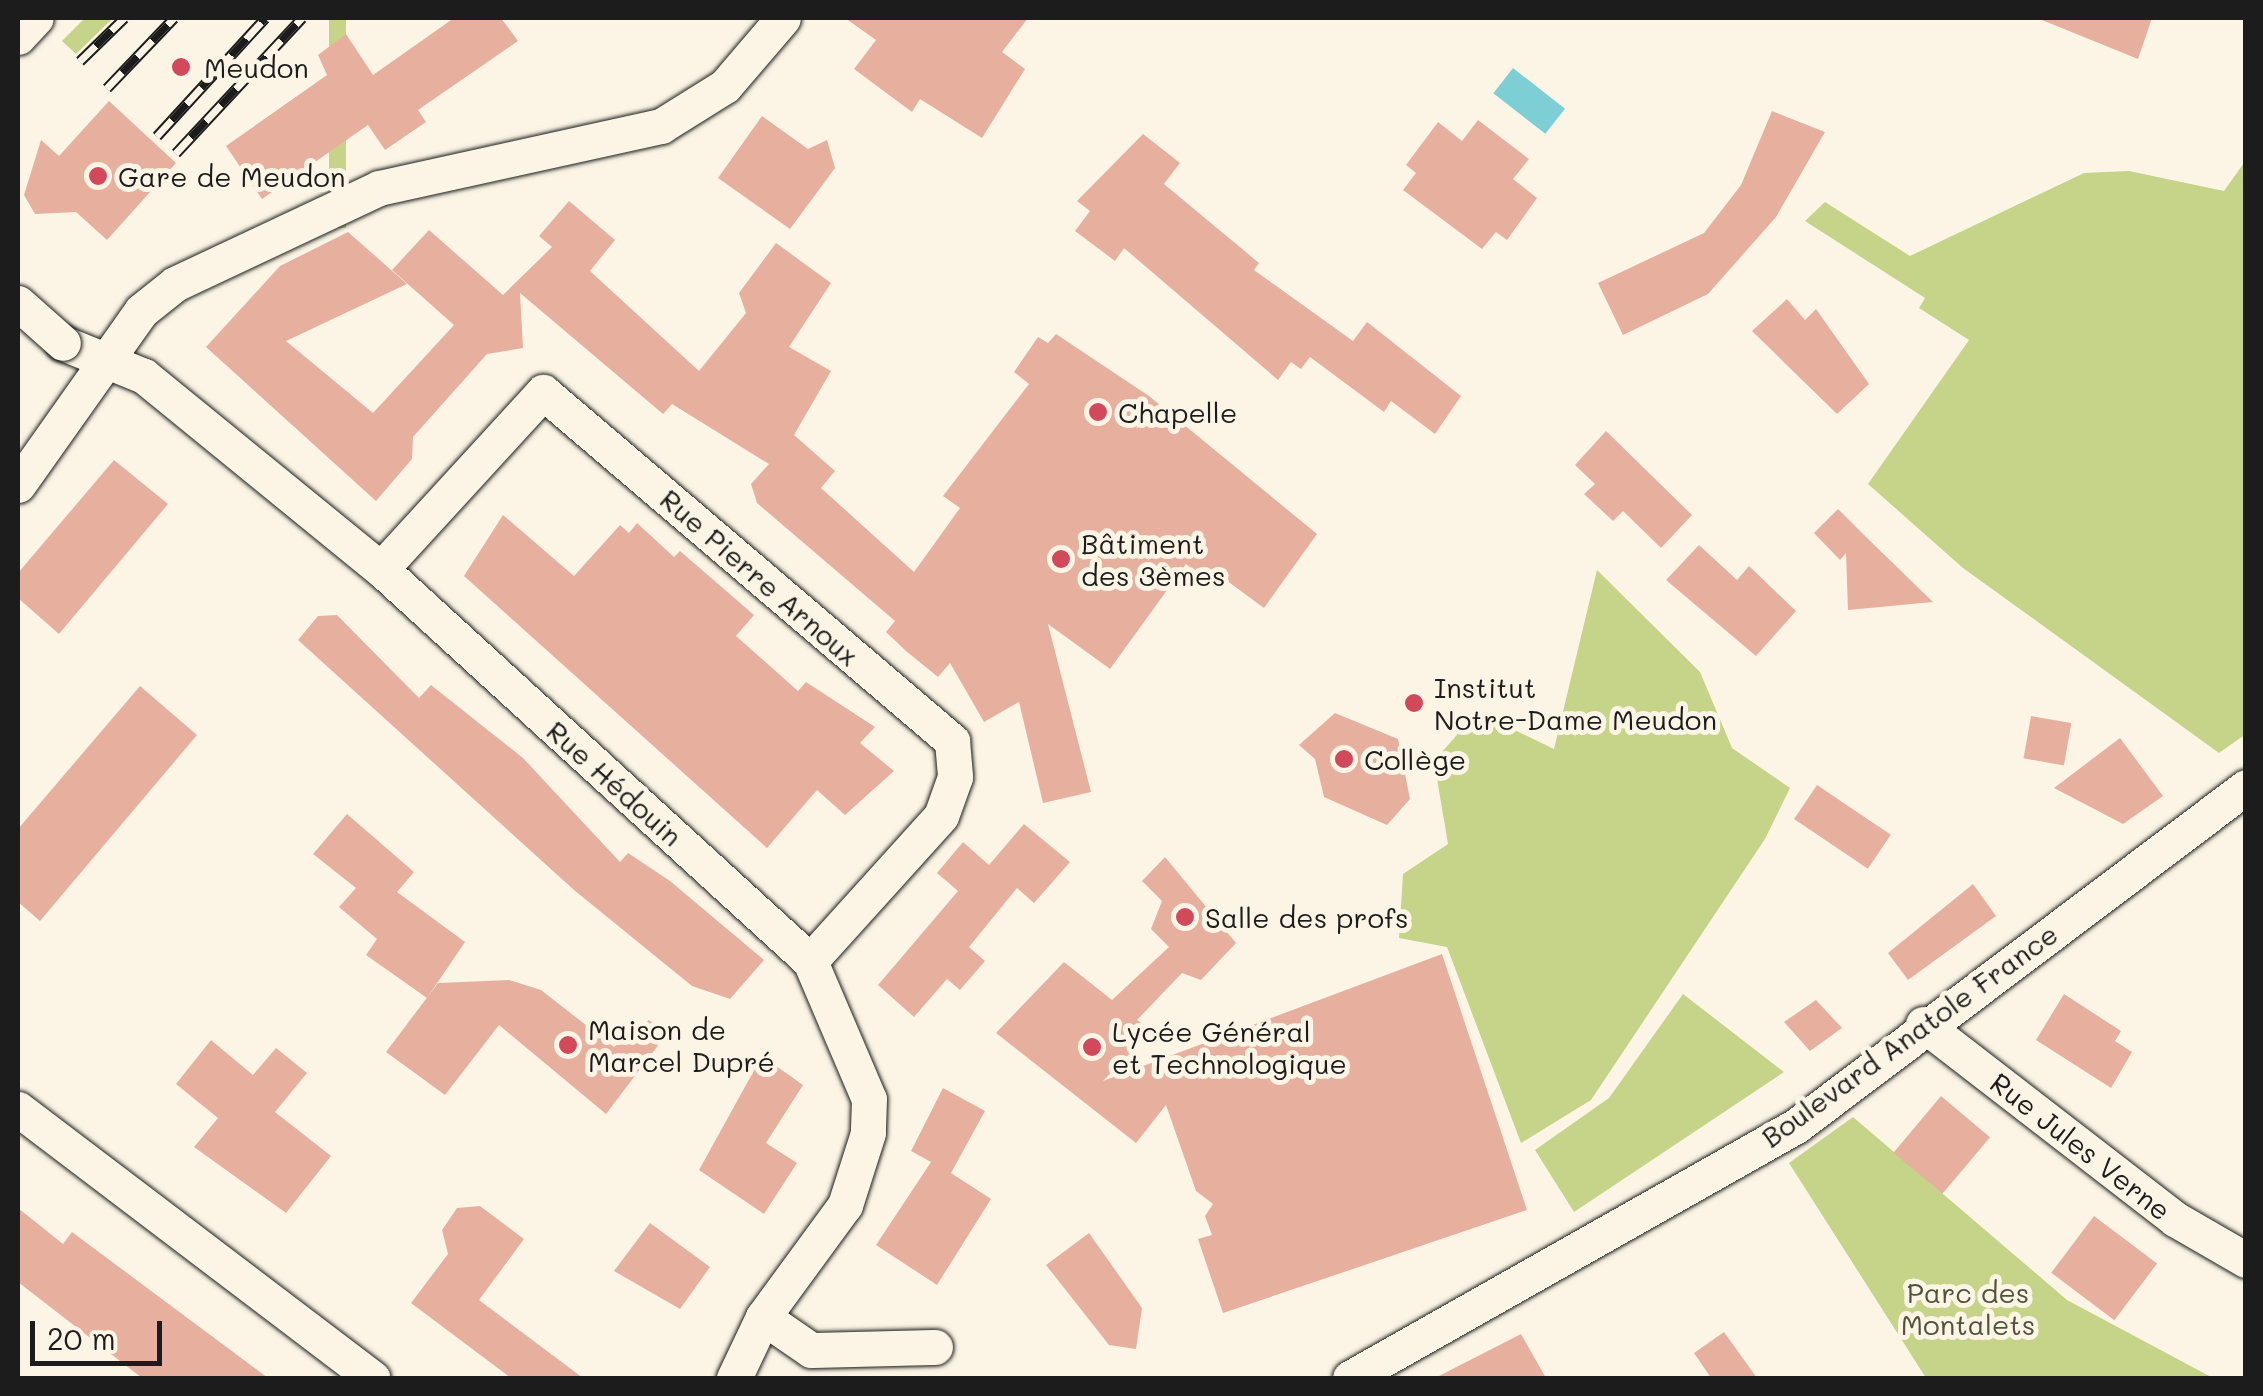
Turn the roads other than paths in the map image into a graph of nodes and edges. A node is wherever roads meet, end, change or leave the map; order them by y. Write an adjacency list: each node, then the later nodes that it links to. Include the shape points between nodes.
1 (36, 18): 3 (street)
2 (783, 18): 5 (street, via 725,86 661,126 379,188 175,284)
3 (18, 38)
4 (18, 303): 5 (street, Rue Hédouin, bridge, via 63,343)
5 (106, 359): 6 (street); 7 (street, Rue Hédouin, via 144,376)
6 (18, 485)
7 (381, 569): 9 (street, Rue Hédouin); 9 (street, Rue Pierre Arnoux, via 543,392 952,741 954,778 941,816)
8 (2246, 788): 10 (street, Boulevard Anatole France)
9 (810, 961): 13 (street, Rue Hédouin, via 869,1099 868,1133 846,1205)
10 (1923, 1024): 12 (street, Rue Jules Verne, via 2175,1219); 17 (street, Boulevard Anatole France, via 1796,1126)
11 (18, 1109): 15 (street)
12 (2246, 1260)
13 (763, 1317): 14 (street, via 811,1350); 16 (street, Rue Hédouin)
14 (936, 1348)
15 (372, 1378)
16 (734, 1378)
17 (1350, 1378)

